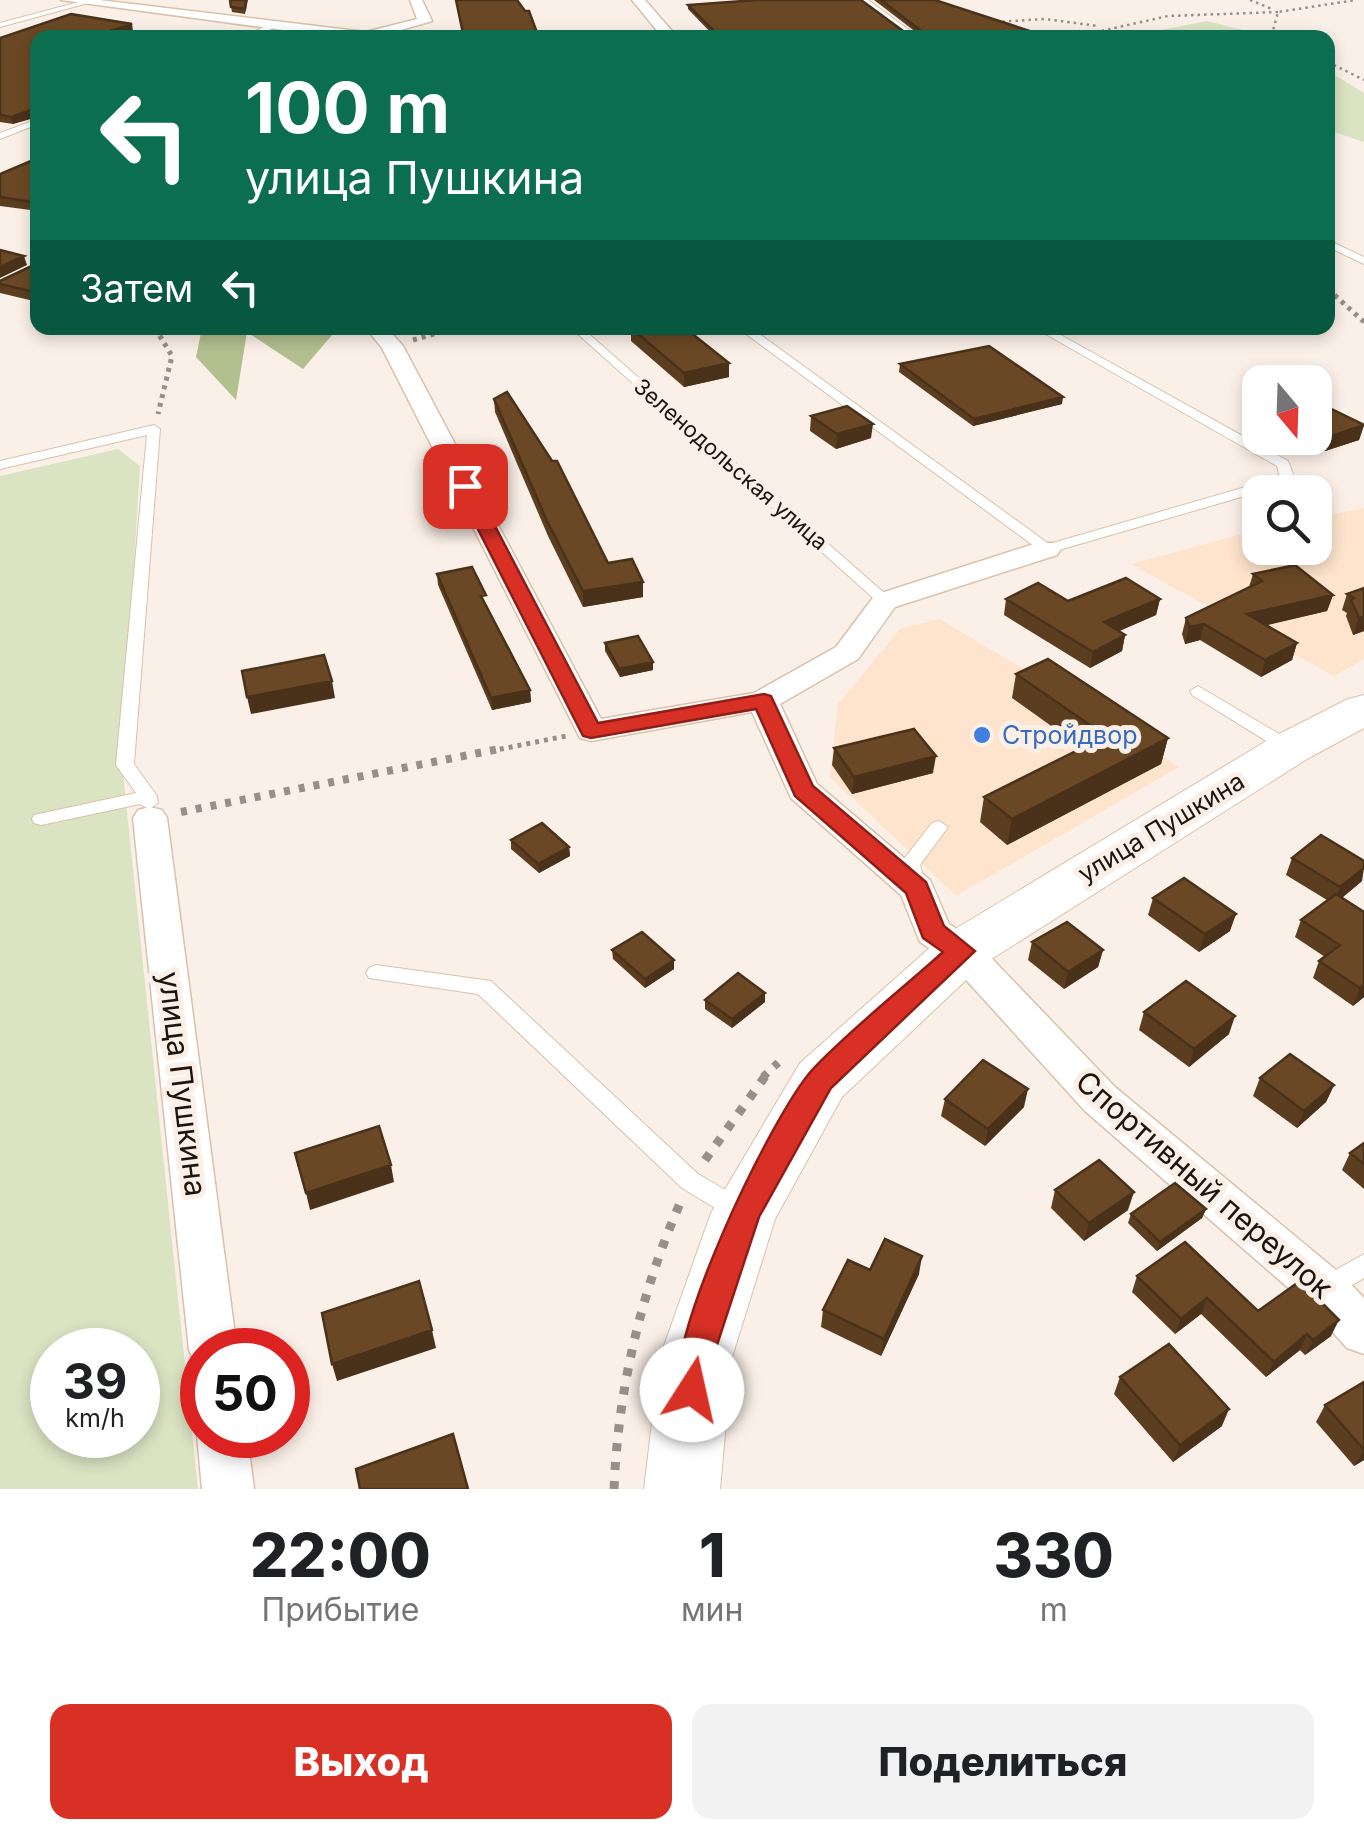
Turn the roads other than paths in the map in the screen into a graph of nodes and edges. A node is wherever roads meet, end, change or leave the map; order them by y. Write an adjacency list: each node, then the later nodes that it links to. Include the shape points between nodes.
1 (67, 0): 6 (street)
2 (193, 0): 7 (street)
3 (416, 0): 12 (street, via 425,21)
4 (638, 0): 13 (street)
5 (864, 0): 14 (lane)
6 (86, 2): 7 (street); 8 (lane)
7 (156, 10): 9 (street)
8 (0, 25)
9 (273, 26): 10 (lane); 11 (street)
10 (263, 30)
11 (314, 30)
12 (396, 30)
13 (664, 30)
14 (906, 30)
15 (30, 124): 16 (lane)
16 (0, 136)
17 (1335, 246): 18 (lane)
18 (1364, 261)
19 (584, 335): 25 (lane, Зеленодольская улица)
20 (754, 335): 24 (lane)
21 (1052, 335): 24 (lane, via 1282,464 1288,479)
22 (384, 337): 27 (street, via 591,731)
23 (0, 465): 30 (lane, via 154,430 125,764)
24 (1047, 549): 25 (street)
25 (885, 601): 27 (street, via 847,653)
26 (1198, 692): 29 (lane)
27 (764, 700): 33 (street, via 803,790)
28 (1364, 709): 29 (main road, улица Пушкина)
29 (1290, 748): 34 (main road, улица Пушкина)
30 (149, 807): 31 (lane); 39 (street, улица Пушкина)
31 (40, 818)
32 (938, 827): 33 (lane, via 910,864)
33 (917, 889): 34 (street, via 933,932)
34 (962, 951): 36 (main road, улица Пушкина, via 821,1080); 38 (street, Спортивный переулок, via 1100,1099)
35 (376, 973): 36 (lane, via 484,986 690,1182)
36 (744, 1213): 43 (main road, улица Пушкина, via 696,1357)
37 (1364, 1265): 38 (lane)
38 (1324, 1290): 40 (street, Спортивный переулок)
39 (210, 1328)
40 (1364, 1332)
41 (225, 1458): 42 (street)
42 (228, 1489)
43 (682, 1489)

